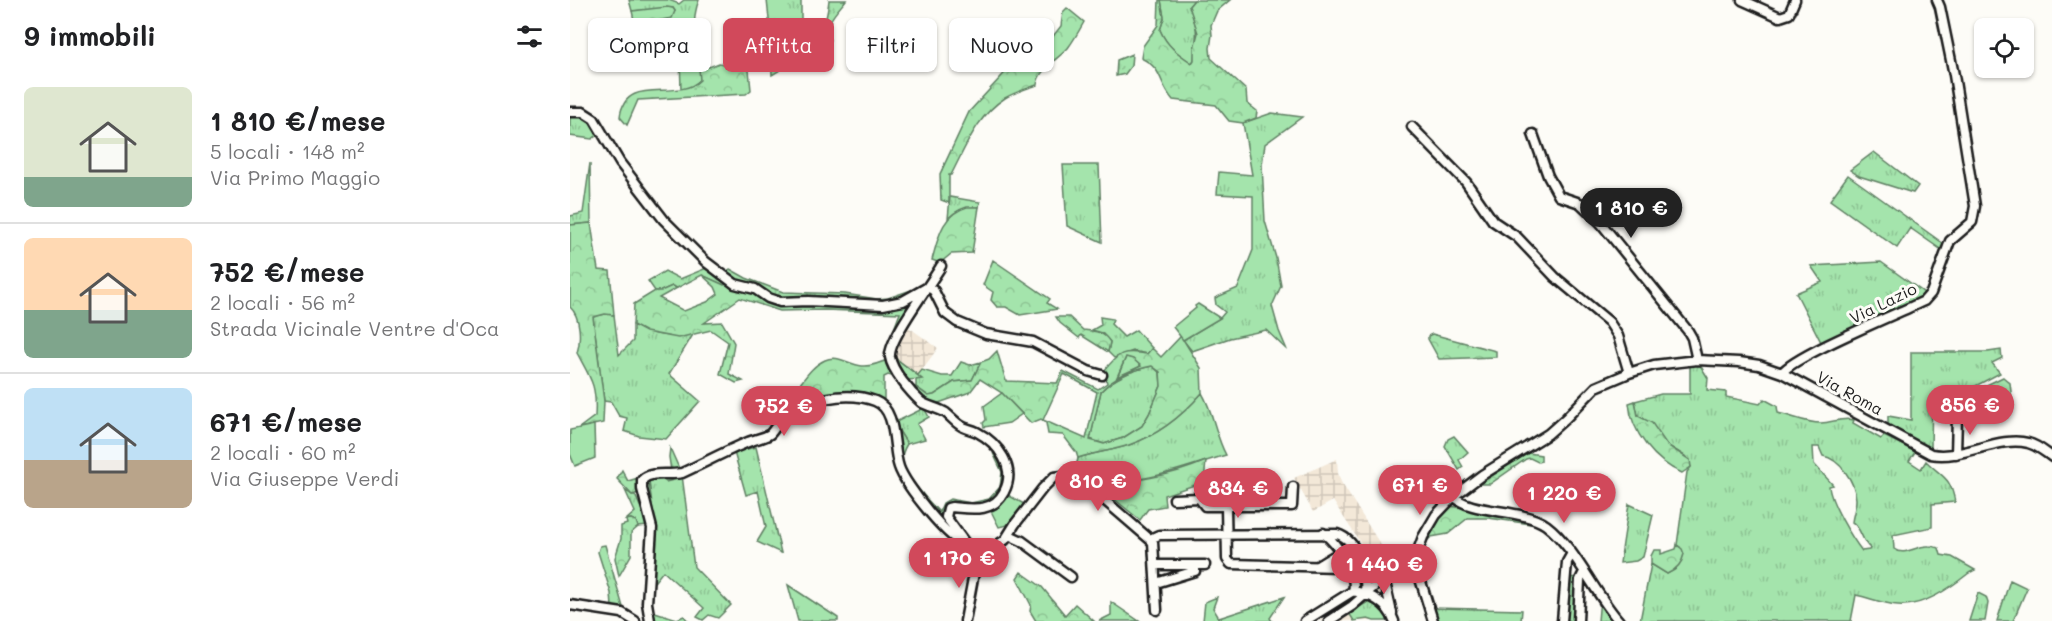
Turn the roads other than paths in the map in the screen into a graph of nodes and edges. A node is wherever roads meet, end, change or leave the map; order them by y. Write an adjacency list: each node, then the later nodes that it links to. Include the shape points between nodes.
1 (1742, 0): 2 (street, via 1780,17 1789,14)
2 (1796, 0)
3 (1937, 0): 11 (street, Via Lazio, via 1954,75 1972,222 1950,241 1931,293 1924,301 1790,365)
4 (570, 112): 8 (street, via 583,112 594,119 620,163 664,220 706,262 735,284 780,302 883,304 903,301)
5 (1412, 127): 10 (street, via 1466,182 1496,225 1517,237 1555,277 1609,322 1618,336)
6 (1533, 134): 9 (street, via 1556,193 1580,203 1604,225 1688,332)
7 (941, 266): 8 (street)
8 (928, 287): 12 (street, via 945,313 957,322 986,334 1033,342); 26 (street, via 898,333 890,358 919,400 990,441 1005,460 1009,477 994,504 980,509 948,508 946,517)
9 (1697, 360): 10 (street, Via Roma, via 1654,365); 11 (street, Via Roma, via 1759,365)
10 (1629, 373): 18 (street, Via Roma, via 1596,387 1548,434)
11 (1782, 374): 14 (street, Via Roma, via 1926,452)
12 (1102, 375)
13 (1957, 417): 14 (street)
14 (1956, 454): 15 (street, Via Roma, via 2015,442 2033,445)
15 (2052, 457)
16 (1293, 487): 21 (street, via 1292,506)
17 (1208, 489): 19 (street)
18 (1454, 496): 29 (street, via 1464,504 1534,518 1552,531); 30 (street, Via Roma, via 1436,515)
19 (1199, 498): 20 (street); 21 (street, via 1205,506)
20 (1174, 499)
21 (1226, 506): 24 (street)
22 (1323, 533): 24 (street); 27 (street, via 1341,535); 28 (street)
23 (1009, 535): 25 (street, via 1048,482 1066,475 1081,480); 31 (street); 38 (street)
24 (1227, 535): 25 (street); 35 (street, via 1227,559 1231,564)
25 (1150, 539): 32 (street)
26 (967, 545): 31 (street); 47 (street, via 943,526 903,476 891,421 881,404 859,397 813,402 787,415 770,434 682,473 649,475 642,480 652,528 646,603)
27 (1352, 545): 28 (street); 42 (street, via 1364,570)
28 (1340, 553): 35 (street); 36 (street)
29 (1571, 555): 37 (street); 52 (street, via 1567,562)
30 (1416, 556): 39 (street, via 1408,557); 51 (street)
31 (976, 558): 48 (street)
32 (1159, 565): 33 (street); 40 (street)
33 (1195, 565): 34 (street); 40 (street, via 1195,572)
34 (1205, 565)
35 (1316, 566): 36 (street)
36 (1350, 571): 41 (street)
37 (1584, 572): 53 (street); 54 (street)
38 (1071, 577)
39 (1385, 577): 42 (street); 46 (street)
40 (1160, 582): 44 (street)
41 (1353, 591): 42 (street); 49 (street)
42 (1365, 594): 46 (street, via 1384,606); 50 (street)
43 (570, 605): 45 (street, via 622,613)
44 (1157, 610)
45 (631, 619)
46 (1393, 619)
47 (650, 621)
48 (965, 621)
49 (1305, 621)
50 (1329, 621)
51 (1433, 621)
52 (1562, 621)
53 (1578, 621)
54 (1619, 621)

